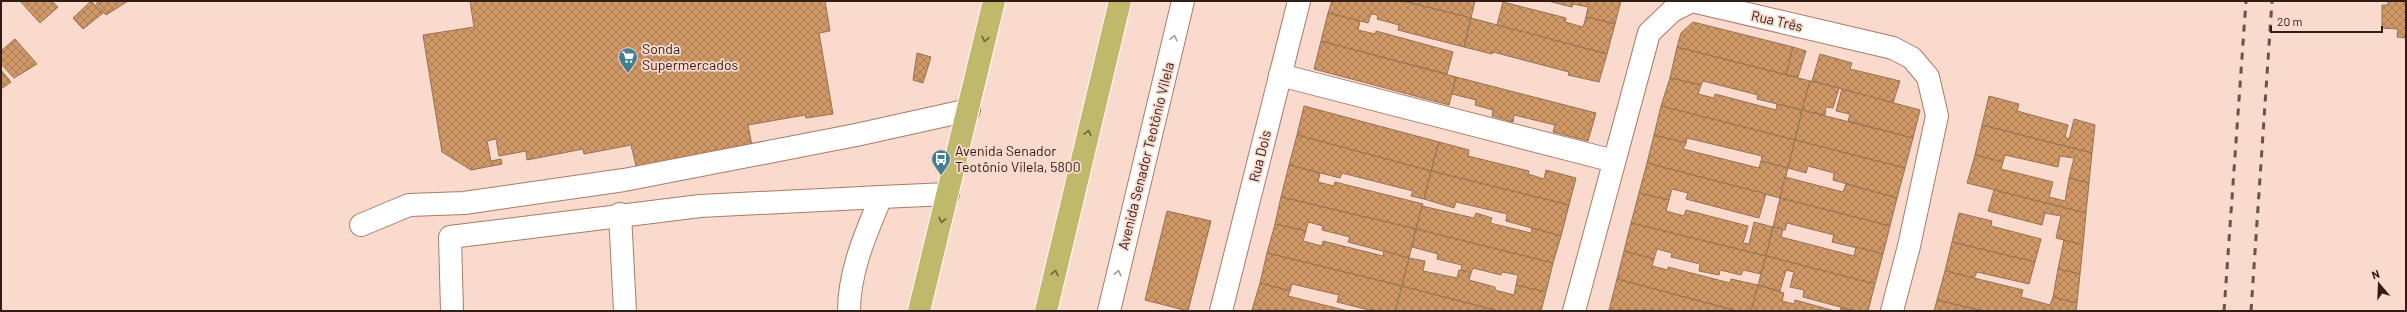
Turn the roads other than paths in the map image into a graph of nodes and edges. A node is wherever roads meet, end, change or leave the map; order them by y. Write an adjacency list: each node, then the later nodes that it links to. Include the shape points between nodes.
1 (994, 1): 6 (main road, one-way to 6)
2 (1120, 1): 16 (main road, one-way to 2)
3 (1183, 1): 17 (street, Avenida Senador Teotônio Vilela, one-way to 3)
4 (1299, 1): 5 (street, Rua Dois)
5 (1280, 75): 7 (street); 18 (street, Rua Dois)
6 (969, 110): 8 (main road); 11 (street, via 856,135 624,180 464,203 409,205)
7 (1614, 161): 19 (street, Rua Três); 20 (street, Rua Três, via 1649,33 1672,11 1692,1 1893,48 1912,58 1928,77 1937,116)
8 (948, 194): 9 (street); 15 (main road, one-way to 15)
9 (881, 197): 10 (street, via 700,206); 14 (street, via 863,239 849,296)
10 (620, 214): 12 (street, via 450,237); 13 (street)
11 (361, 226)
12 (452, 311)
13 (625, 311)
14 (849, 311)
15 (919, 311)
16 (1046, 311)
17 (1109, 311)
18 (1221, 311)
19 (1574, 311)
20 (1892, 311)

